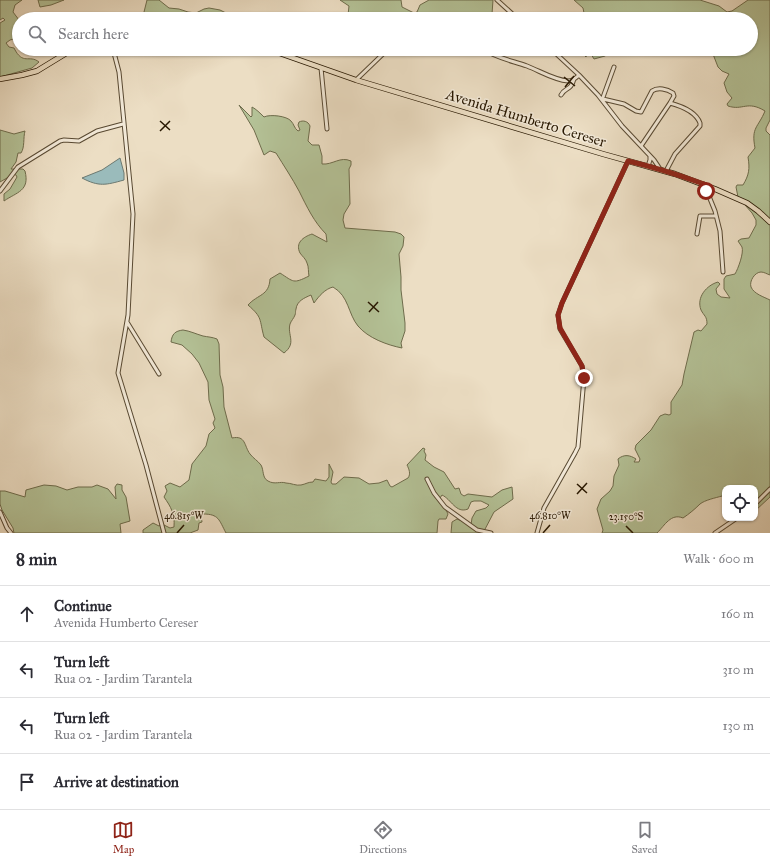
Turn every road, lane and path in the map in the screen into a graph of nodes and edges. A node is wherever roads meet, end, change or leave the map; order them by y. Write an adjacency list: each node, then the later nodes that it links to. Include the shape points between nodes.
1 (497, 0): 2 (street)
2 (510, 12)
3 (61, 56): 12 (main road, via 37,70)
4 (115, 56): 18 (street, via 119,72)
5 (288, 56): 9 (main road, Avenida Humberto Cereser)
6 (380, 56): 14 (street)
7 (501, 56): 13 (street, via 543,74 566,81)
8 (559, 56): 11 (street)
9 (321, 68): 14 (main road, Avenida Humberto Cereser); 19 (street)
10 (614, 68): 16 (street)
11 (579, 75): 13 (street); 16 (street)
12 (0, 79)
13 (574, 79): 15 (street, via 572,86)
14 (356, 80): 22 (main road, Avenida Humberto Cereser)
15 (561, 96)
16 (603, 100): 17 (street, via 624,104 639,112 643,110 652,91 660,89 673,93); 20 (street)
17 (670, 103): 20 (street); 25 (street, via 690,112 700,123 675,154)
18 (123, 124): 27 (street, via 97,130 79,141 60,141 18,167); 32 (street, via 132,214)
19 (327, 129)
20 (641, 146): 21 (street)
21 (650, 156): 23 (street); 24 (street)
22 (628, 161): 23 (main road, Avenida Humberto Cereser); 43 (street, via 558,315 560,328 582,366 584,378 578,447 544,508)
23 (648, 166): 24 (main road, Avenida Humberto Cereser)
24 (660, 169): 25 (main road, Avenida Humberto Cereser)
25 (666, 171): 26 (main road, Avenida Humberto Cereser)
26 (704, 184): 28 (street); 29 (main road, Avenida Humberto Cereser, via 747,203)
27 (0, 191)
28 (716, 216): 30 (street, via 700,216); 31 (street, via 720,231)
29 (770, 222)
30 (697, 234)
31 (723, 272)
32 (127, 322): 33 (street); 41 (street, via 118,378 146,465)
33 (159, 374)
34 (427, 479): 39 (street, via 445,506)
35 (770, 489): 36 (street)
36 (758, 501)
37 (0, 512): 40 (street)
38 (732, 521): 44 (street)
39 (477, 531): 42 (street)
40 (11, 533)
41 (164, 533)
42 (491, 533)
43 (537, 533)
44 (715, 533)

